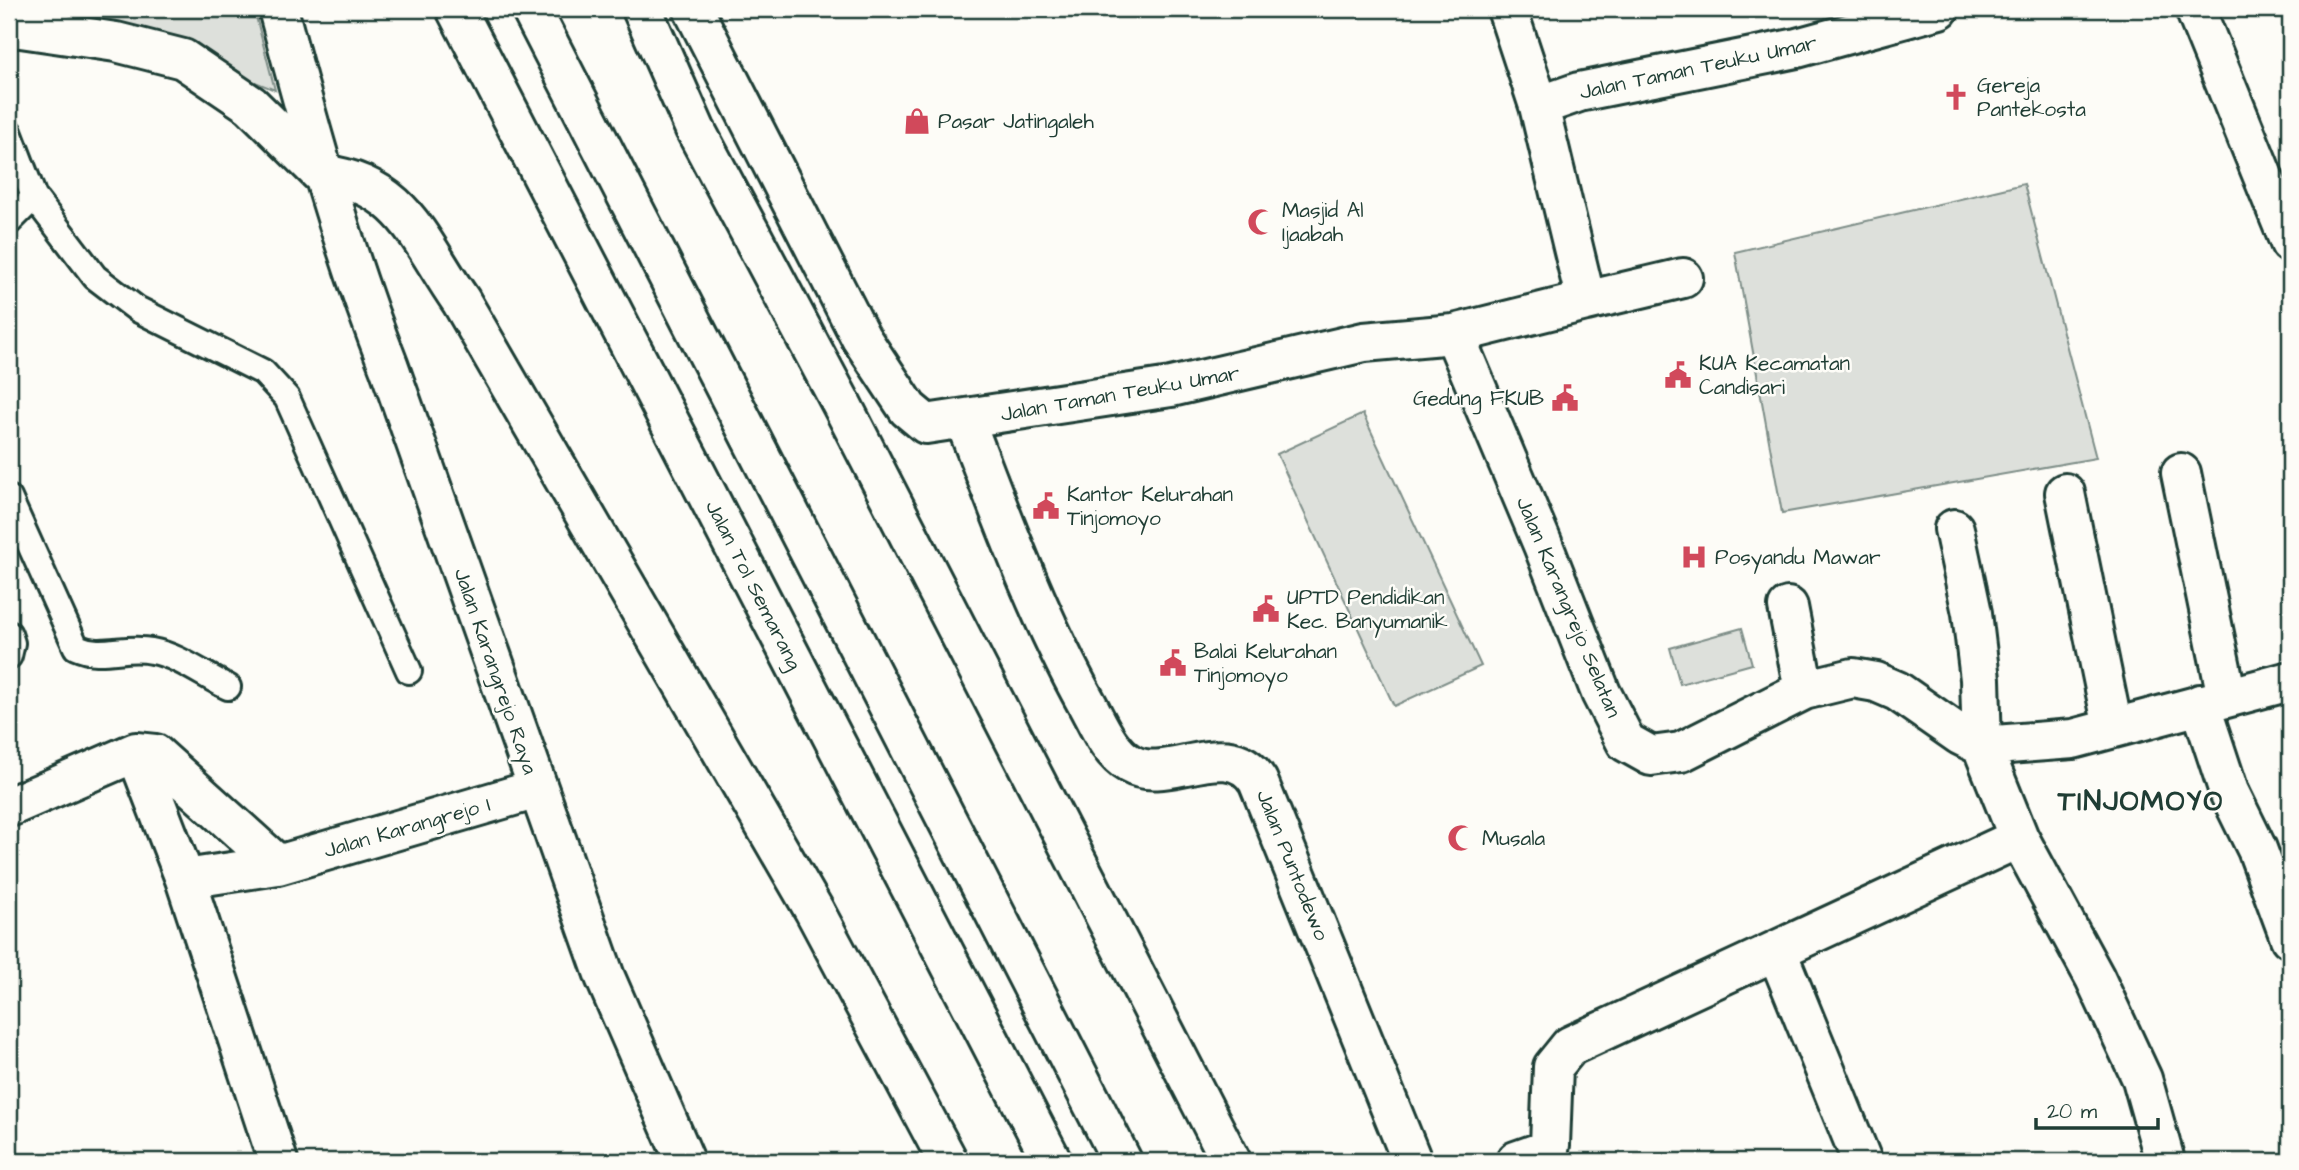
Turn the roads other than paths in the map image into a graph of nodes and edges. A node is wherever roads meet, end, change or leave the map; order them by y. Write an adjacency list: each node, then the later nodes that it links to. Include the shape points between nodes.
1 (51, 9): 10 (main road)
2 (278, 9): 13 (main road, Jalan Karangrejo Raya)
3 (456, 9): 46 (main road, Jalan Tol Semarang)
4 (531, 9): 47 (main road)
5 (642, 9): 48 (main road, via 695,129)
6 (693, 9): 20 (main road, Jalan Taman Teuku Umar, via 861,338 908,409 926,424)
7 (1507, 9): 11 (main road)
8 (1939, 9): 11 (main road, Jalan Taman Teuku Umar, via 1797,48 1579,92)
9 (2195, 9): 16 (main road)
10 (12, 29): 13 (main road, Jalan Karangrejo Raya, via 116,42 183,59 251,105)
11 (1539, 106): 18 (main road)
12 (9, 132): 14 (lane)
13 (322, 174): 36 (main road, Jalan Karangrejo Raya, via 357,285); 45 (main road, via 352,178 394,204 461,301 814,910)
14 (34, 197): 15 (lane); 28 (lane, via 95,276 137,309 263,372 287,398)
15 (9, 222)
16 (2290, 243)
17 (1683, 278): 18 (main road, Jalan Taman Teuku Umar)
18 (1586, 301): 19 (main road, Jalan Taman Teuku Umar)
19 (1454, 334): 20 (main road, Jalan Taman Teuku Umar, via 1364,342 1171,387); 31 (main road, Jalan Karangrejo Selatan, via 1601,693 1626,742 1651,756 1681,752)
20 (965, 421): 49 (main road, Jalan Puntodewo, via 1049,635 1108,741 1132,765 1144,769 1234,761 1252,771 1290,854)
21 (2181, 473): 32 (main road)
22 (2065, 493): 33 (main road)
23 (9, 498): 30 (lane, via 76,647 94,654 131,648 156,651)
24 (1954, 529): 34 (main road, via 1972,613)
25 (1788, 607): 31 (main road)
26 (9, 634): 27 (lane)
27 (9, 656)
28 (409, 671)
29 (2290, 681): 32 (main road)
30 (228, 687)
31 (1804, 690): 34 (main road, Jalan Karangrejo Selatan, via 1853,678 1876,682)
32 (2213, 701): 33 (main road); 41 (main road, via 2229,792 2257,849)
33 (2113, 728): 34 (main road, via 2073,739)
34 (1982, 746): 38 (main road)
35 (136, 752): 37 (main road); 39 (main road, via 155,754); 40 (main road)
36 (537, 789): 39 (main road, Jalan Karangrejo I); 44 (main road, Jalan Karangrejo Raya, via 605,977)
37 (9, 807)
38 (2019, 838): 42 (main road); 52 (main road, via 2095,978 2142,1079)
39 (278, 865): 40 (main road, Jalan Karangrejo I)
40 (185, 879): 43 (main road)
41 (2290, 938)
42 (1777, 952): 50 (main road, via 1570,1046 1553,1067 1550,1145); 51 (main road)
43 (278, 1161)
44 (685, 1161)
45 (948, 1161)
46 (1052, 1161)
47 (1122, 1161)
48 (1231, 1161)
49 (1412, 1161)
50 (1516, 1161)
51 (1862, 1161)
52 (2165, 1161)

